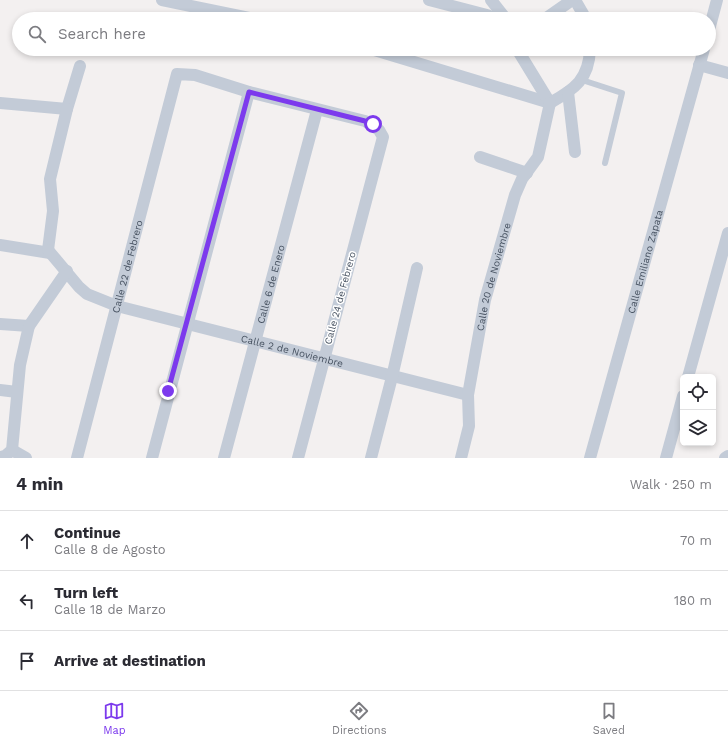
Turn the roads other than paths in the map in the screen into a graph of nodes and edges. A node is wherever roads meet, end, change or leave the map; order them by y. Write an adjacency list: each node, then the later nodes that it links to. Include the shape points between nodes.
1 (162, 0): 6 (street)
2 (429, 0): 7 (street)
3 (491, 0): 8 (street)
4 (573, 0): 9 (street); 10 (street)
5 (717, 0): 11 (street)
6 (220, 12)
7 (475, 12)
8 (500, 12)
9 (555, 12)
10 (581, 12)
11 (714, 12)
12 (394, 56): 23 (street)
13 (521, 56): 23 (street)
14 (590, 56): 19 (street)
15 (702, 56): 16 (street, Calle Emiliano Zapata)
16 (699, 65): 18 (street); 57 (street, Calle Emiliano Zapata)
17 (80, 66): 24 (street)
18 (728, 73)
19 (582, 80): 21 (street); 28 (lane, via 622,93)
20 (249, 92): 25 (street); 35 (street, Calle 22 de Febrero, via 195,75 177,74); 37 (street)
21 (568, 92): 23 (street); 26 (street)
22 (0, 103): 24 (street)
23 (550, 103): 29 (street, Calle 20 de Noviembre, via 538,157)
24 (67, 108): 32 (street, via 50,179 53,211)
25 (317, 110): 39 (street, Calle 6 de Enero); 40 (street, Calle 24 de Febrero, via 365,121 379,130 383,137)
26 (575, 152)
27 (480, 157): 29 (street)
28 (605, 163)
29 (527, 173): 45 (street, Calle 20 de Noviembre, via 515,195 485,300)
30 (728, 233): 41 (street)
31 (0, 245): 32 (street, via 50,253)
32 (48, 250): 34 (street, Calle 2 de Noviembre)
33 (417, 268): 42 (street)
34 (67, 271): 35 (street, Calle 2 de Noviembre, via 87,294); 38 (street)
35 (117, 306): 37 (street, Calle 2 de Noviembre); 51 (street, Calle 22 de Febrero)
36 (0, 324): 38 (street)
37 (186, 324): 39 (street, Calle 2 de Noviembre); 52 (street)
38 (29, 326): 44 (street)
39 (256, 341): 40 (street, Calle 2 de Noviembre); 53 (street, Calle 6 de Enero)
40 (323, 359): 42 (street, Calle 2 de Noviembre); 54 (street, Calle 24 de Febrero)
41 (689, 374)
42 (392, 377): 45 (street, Calle 2 de Noviembre); 55 (street)
43 (0, 390): 44 (street)
44 (17, 392): 47 (street)
45 (468, 395): 56 (street, Calle 20 de Noviembre, via 469,426)
46 (680, 407): 58 (street)
47 (12, 450): 49 (street); 50 (street)
48 (728, 456): 59 (street)
49 (0, 457)
50 (26, 458)
51 (77, 458)
52 (152, 458)
53 (224, 458)
54 (298, 458)
55 (371, 458)
56 (461, 458)
57 (590, 458)
58 (666, 458)
59 (725, 458)

